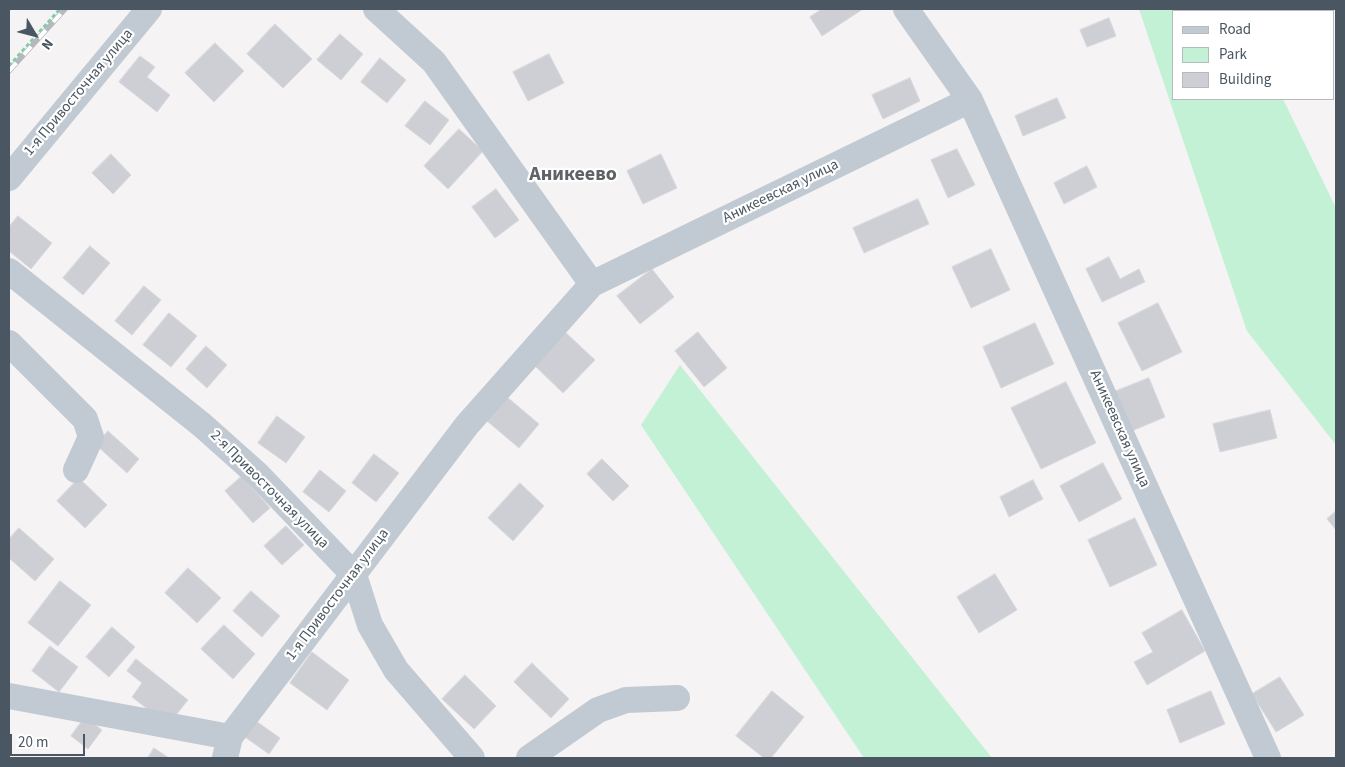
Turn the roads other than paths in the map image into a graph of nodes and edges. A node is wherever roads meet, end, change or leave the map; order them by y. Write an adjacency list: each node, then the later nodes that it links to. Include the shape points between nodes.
1 (148, 9): 5 (street, 1-я Привосточная улица)
2 (376, 9): 7 (street, via 434,62)
3 (906, 9): 4 (street, Аникеевская улица)
4 (970, 100): 7 (street, Аникеевская улица); 16 (street, Аникеевская улица)
5 (9, 178)
6 (9, 271): 10 (street, 2-я Привосточная улица, via 202,425 258,475)
7 (592, 284): 10 (street, 1-я Привосточная улица, via 467,424)
8 (9, 343): 9 (street, via 85,419 91,437)
9 (76, 470)
10 (354, 574): 13 (street, 1-я Привосточная улица); 14 (street, 2-я Привосточная улица, via 370,625 396,670)
11 (9, 696): 13 (street, 1-я Привосточная улица)
12 (676, 698): 15 (street, via 626,700 598,710)
13 (227, 748)
14 (472, 758)
15 (529, 758)
16 (1268, 758)

